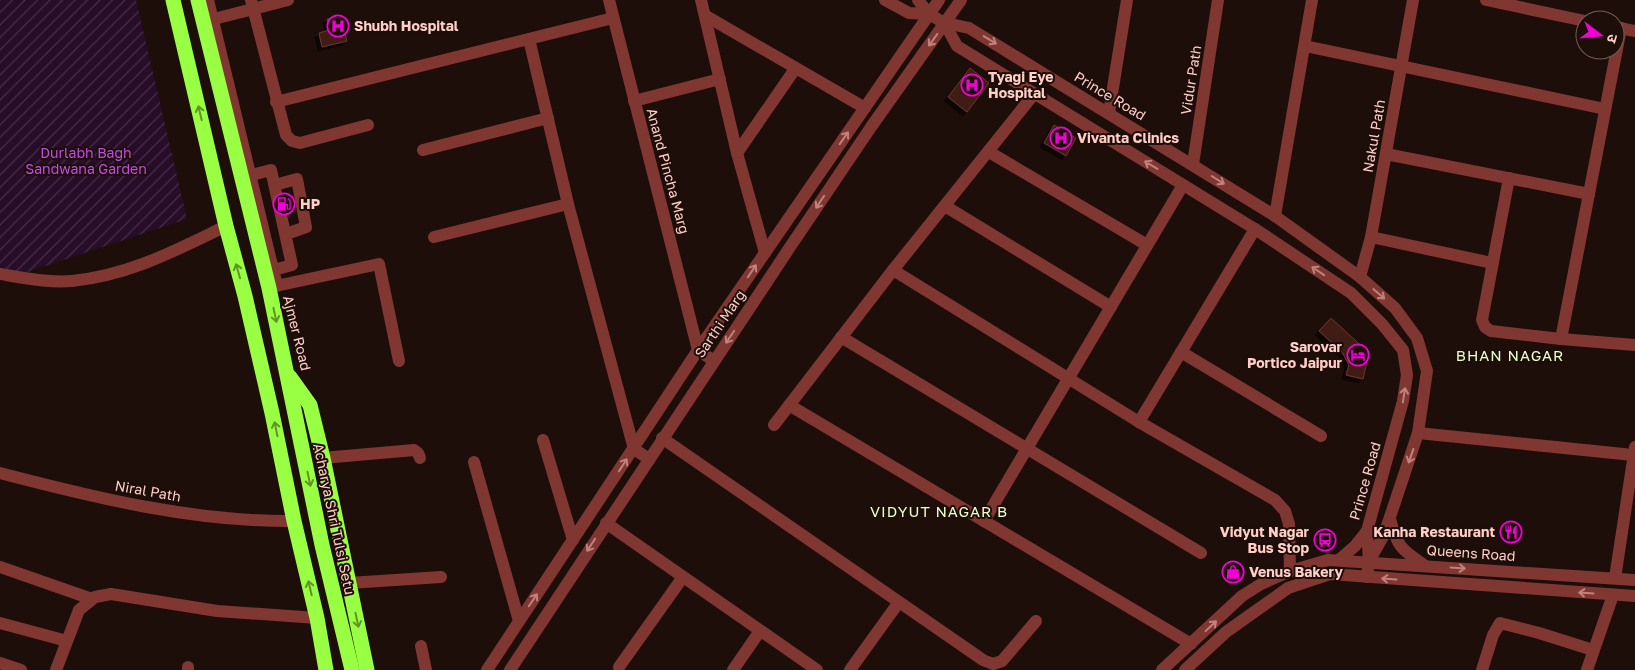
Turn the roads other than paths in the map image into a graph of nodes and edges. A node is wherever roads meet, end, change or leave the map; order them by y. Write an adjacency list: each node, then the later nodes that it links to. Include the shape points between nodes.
1 (173, 0): 49 (highway, one-way to 1)
2 (288, 0): 15 (street)
3 (609, 0): 18 (street, Anand Pincha Marg)
4 (701, 0): 17 (street)
5 (885, 0): 16 (street, Prince Road, via 909,13)
6 (918, 0): 16 (street, Prince Road)
7 (939, 0): 16 (street)
8 (961, 0): 21 (street, Sarthi Marg)
9 (1127, 0): 33 (street)
10 (1218, 0): 40 (street, Vidur Path)
11 (1312, 0): 23 (street)
12 (1413, 0): 25 (street, Nakul Path)
13 (1486, 0): 19 (street)
14 (207, 1): 20 (highway, Ajmer Road)
15 (252, 4): 20 (street); 30 (street)
16 (928, 14): 21 (street, Prince Road); 31 (street)
17 (706, 16): 26 (street); 27 (street)
18 (613, 18): 22 (street); 29 (street, Anand Pincha Marg)
19 (1575, 19)
20 (208, 20): 42 (highway, Ajmer Road)
21 (945, 24): 28 (street, Prince Road, via 957,46); 33 (street, Prince Road, one-way to 33, via 969,28); 55 (street, Sarthi Marg, one-way to 55)
22 (529, 39): 30 (street); 34 (street)
23 (1305, 46): 25 (street); 48 (street)
24 (1613, 60): 32 (street)
25 (1401, 67): 32 (street); 39 (street, Nakul Path)
26 (795, 69): 31 (street); 38 (street)
27 (720, 79): 29 (street); 38 (street)
28 (1034, 94): 37 (street); 44 (street, Prince Road, one-way to 28)
29 (634, 101): 68 (street, Anand Pincha Marg)
30 (276, 102): 35 (street, via 286,136 292,141 300,143)
31 (864, 108): 53 (street, one-way to 31)
32 (1605, 109): 45 (street)
33 (1109, 113): 40 (street, Prince Road)
34 (548, 118): 36 (street); 46 (street)
35 (368, 125)
36 (423, 150)
37 (989, 152): 47 (street); 54 (street)
38 (737, 153): 56 (street)
39 (1386, 154): 43 (street); 52 (street, Nakul Path)
40 (1193, 164): 48 (street, Prince Road, one-way to 48)
41 (271, 170): 42 (street); 58 (street); 58 (street, via 279,168 298,263)
42 (247, 176): 60 (highway, Ajmer Road)
43 (1509, 178): 45 (street); 57 (street)
44 (1183, 185): 50 (street, Prince Road); 54 (street)
45 (1589, 194): 66 (street)
46 (568, 204): 51 (street); 81 (street)
47 (945, 206): 59 (street); 64 (street)
48 (1275, 216): 62 (street, Prince Road)
49 (226, 226): 61 (street, via 147,264 104,276 70,281 33,280); 92 (highway, one-way to 49, via 268,393)
50 (1255, 229): 69 (street); 94 (street, Prince Road, one-way to 50, via 1403,401 1407,375 1403,350 1351,294)
51 (434, 237)
52 (1371, 237): 57 (street); 62 (street, Nakul Path)
53 (773, 241): 55 (street); 56 (street)
54 (1147, 245): 64 (street)
55 (788, 250): 71 (street, Sarthi Marg, one-way to 71)
56 (765, 253): 68 (street, one-way to 56)
57 (1492, 263): 66 (street, via 1482,320 1484,327 1491,331)
58 (292, 265): 60 (street)
59 (893, 270): 65 (street); 73 (street)
60 (270, 271): 63 (highway, Ajmer Road)
61 (0, 274)
62 (1360, 277): 77 (street, Prince Road, one-way to 77, via 1395,308 1417,338 1427,372)
63 (273, 287): 70 (street, via 379,264); 72 (highway, Ajmer Road, one-way to 72)
64 (1111, 307): 73 (street)
65 (841, 337): 74 (street); 82 (street)
66 (1561, 339): 67 (street)
67 (1635, 345)
68 (698, 350): 71 (street); 81 (street)
69 (1182, 352): 75 (street); 78 (street)
70 (398, 361)
71 (714, 361): 79 (street, Sarthi Marg)
72 (288, 374): 84 (highway, Ajmer Road, via 310,405); 126 (highway, Acharya Shri Tulsi Setu, one-way to 126, via 322,545)
73 (1068, 379): 75 (street); 82 (street)
74 (789, 405): 76 (street); 91 (street)
75 (1139, 422): 101 (street, via 1275,500 1285,511 1289,524)
76 (774, 425)
77 (1418, 433): 83 (street); 90 (street, Prince Road, one-way to 90)
78 (1322, 436)
79 (662, 438): 86 (street, Sarthi Marg); 111 (street)
80 (543, 440): 95 (street)
81 (634, 449): 86 (street); 95 (street, one-way to 81)
82 (1027, 450): 91 (street); 96 (street)
83 (1634, 451): 88 (street)
84 (324, 458): 85 (street, via 414,450); 107 (highway, Ajmer Road)
85 (420, 458)
86 (649, 459): 93 (street, Sarthi Marg)
87 (474, 462): 113 (street)
88 (1633, 471): 105 (street)
89 (0, 473): 92 (street, Niral Path, via 149,508 228,519)
90 (1390, 517): 98 (street, Prince Road); 99 (street, via 1394,536 1402,550)
91 (984, 520): 118 (street)
92 (294, 521): 112 (highway, one-way to 92)
93 (606, 523): 103 (street); 130 (street, Sarthi Marg, one-way to 130)
94 (1367, 531): 97 (street); 98 (street, Prince Road)
95 (573, 540): 113 (street, one-way to 95)
96 (1201, 553)
97 (1339, 560): 98 (street, Queens Road); 101 (street, Queens Road)
98 (1370, 561): 99 (street, Queens Road); 104 (street)
99 (1424, 565): 105 (street, Queens Road, one-way to 105)
100 (0, 567): 110 (street)
101 (1290, 571): 118 (street, Queens Road, one-way to 101, via 1242,596)
102 (441, 577): 107 (street)
103 (683, 577): 116 (street); 122 (street)
104 (1367, 578): 108 (street, one-way to 104); 135 (street, via 1330,574 1288,588 1226,632)
105 (1615, 578): 106 (street, Queens Road)
106 (1635, 580)
107 (349, 583): 127 (highway, Ajmer Road, one-way to 127)
108 (1613, 595): 109 (street); 120 (street)
109 (1635, 596)
110 (92, 599): 112 (street, via 111,594 217,612); 117 (street, via 79,610)
111 (899, 602): 114 (street, via 993,664 1002,661); 133 (street)
112 (317, 618): 125 (highway)
113 (519, 621): 129 (street)
114 (1036, 621)
115 (0, 623): 117 (street)
116 (760, 631): 131 (street); 132 (street)
117 (67, 641): 124 (street)
118 (1191, 644): 134 (street, Queens Road)
119 (421, 646): 128 (street)
120 (1593, 650): 136 (street, via 1500,623); 137 (street)
121 (0, 662): 123 (street)
122 (619, 667)
123 (21, 670)
124 (56, 670)
125 (326, 670)
126 (352, 670)
127 (367, 670)
128 (426, 670)
129 (487, 670)
130 (510, 670)
131 (733, 670)
132 (817, 670)
133 (850, 670)
134 (1162, 670)
135 (1185, 670)
136 (1482, 670)
137 (1587, 670)

